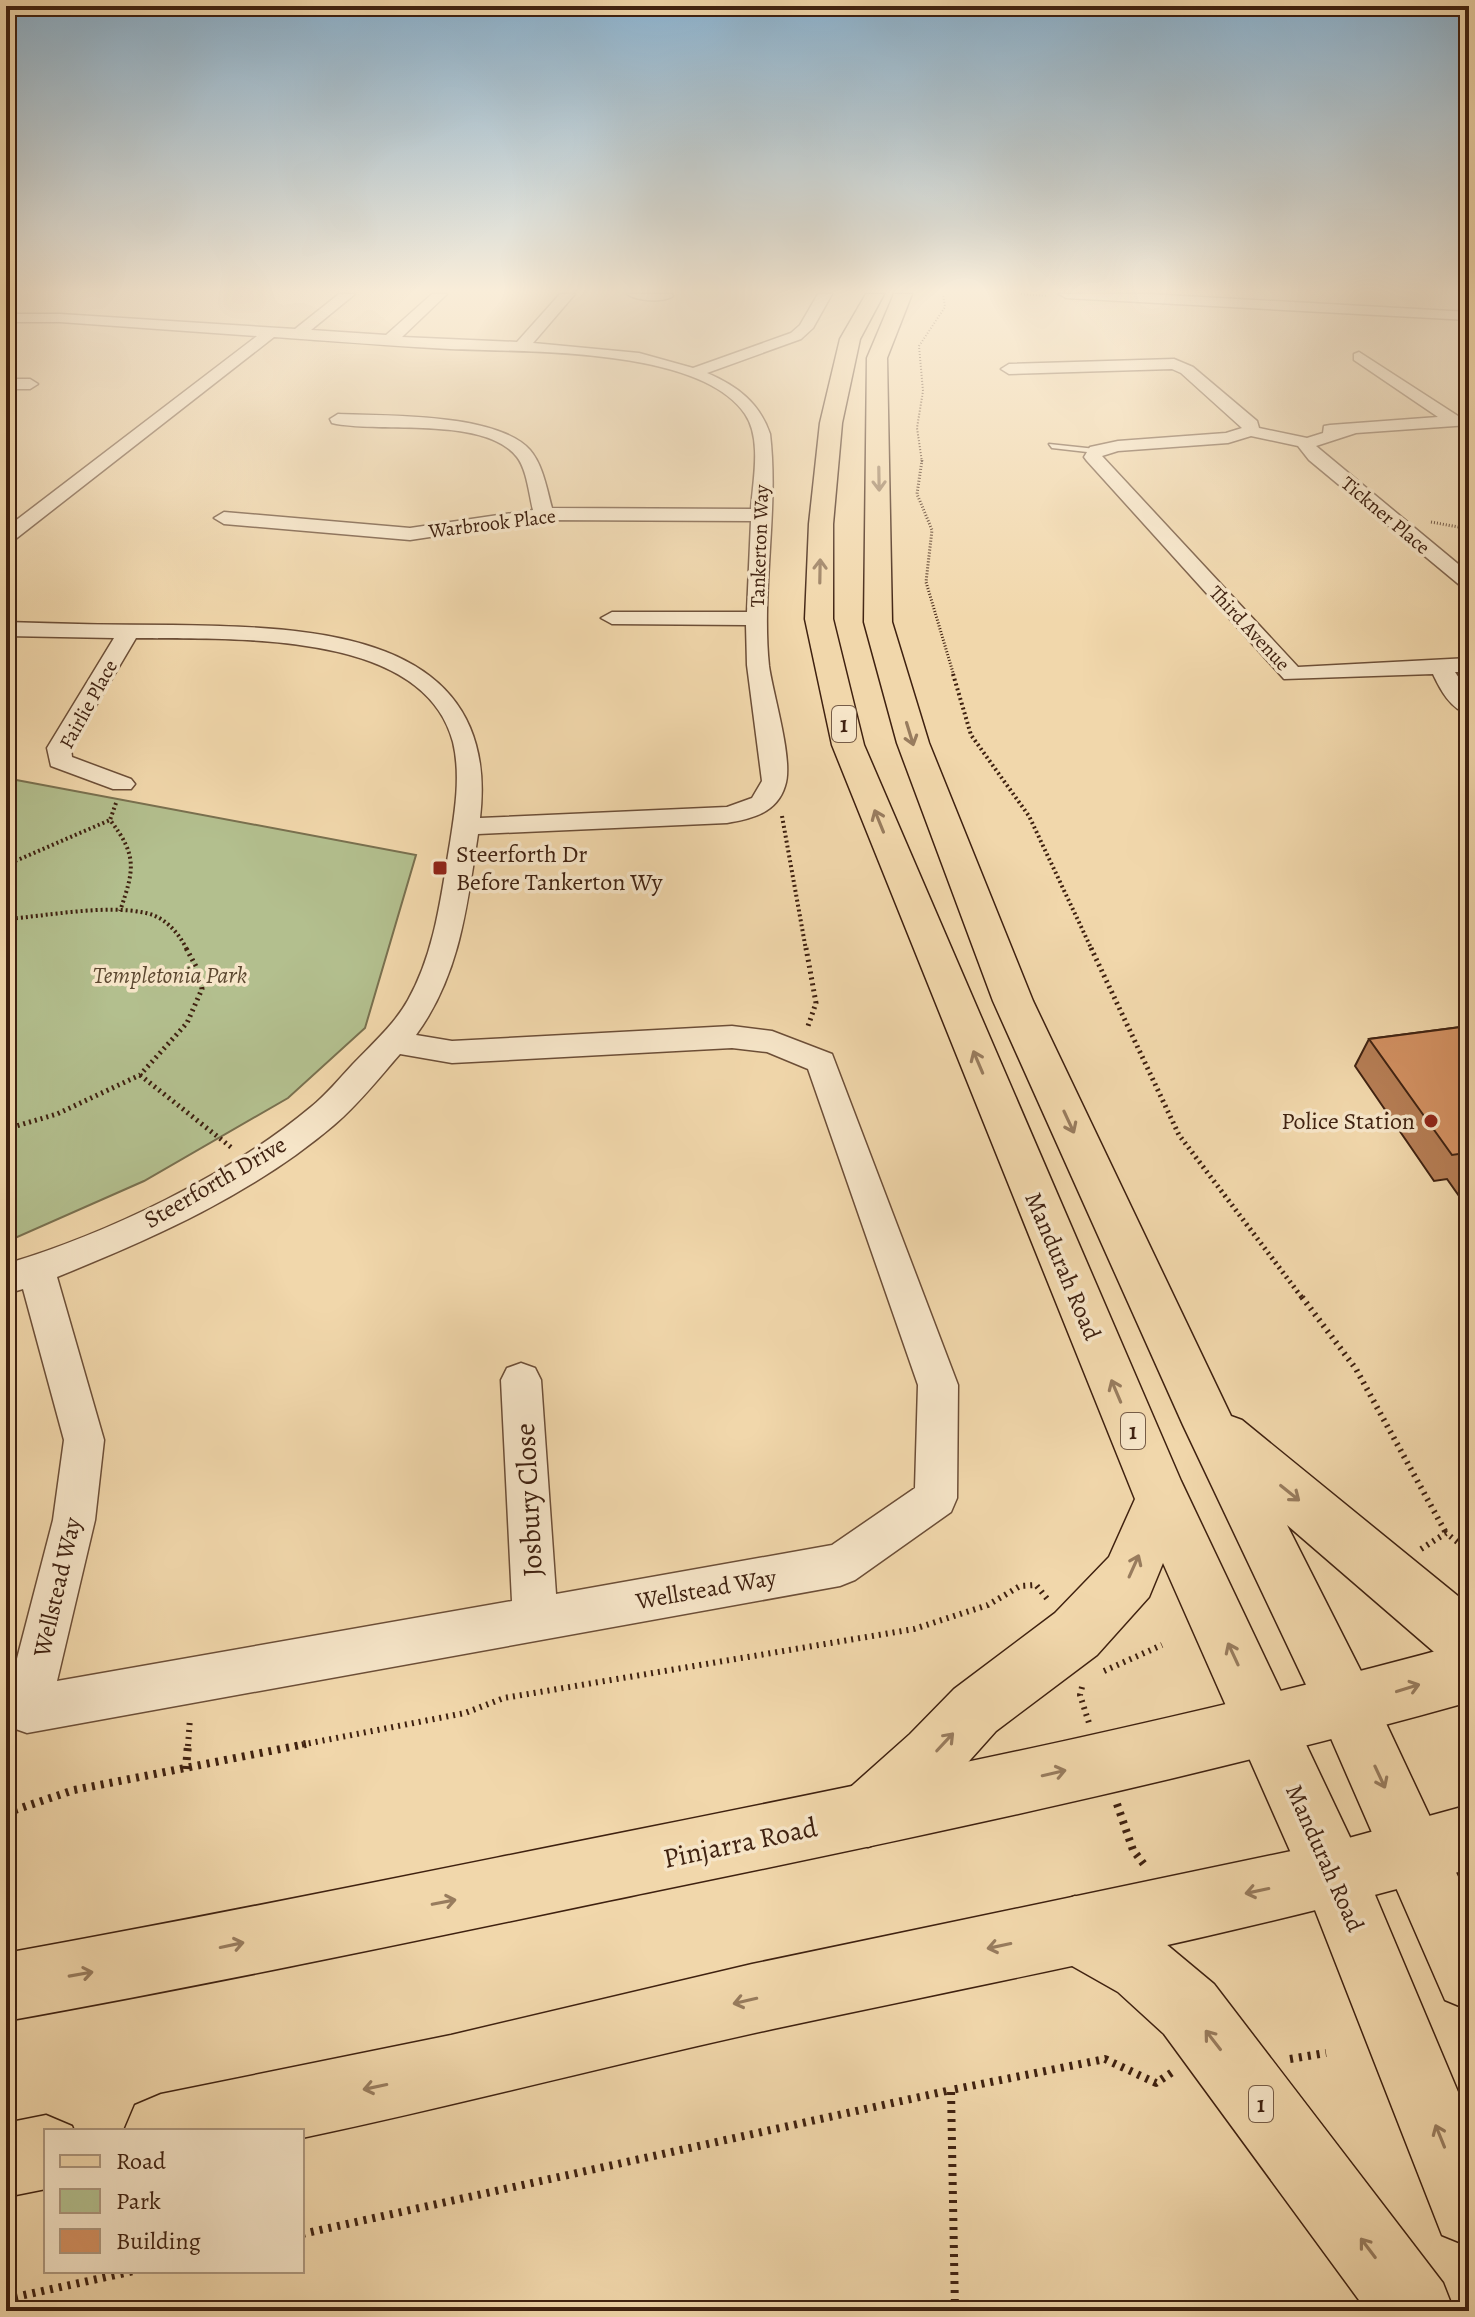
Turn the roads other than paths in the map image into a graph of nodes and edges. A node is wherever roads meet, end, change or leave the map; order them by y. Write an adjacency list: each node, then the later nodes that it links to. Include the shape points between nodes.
1 (180, 402): 16 (street)
2 (742, 402): 14 (street, Tankerton Way, via 762,429)
3 (836, 402): 31 (main road, Mandurah Road / 1, one-way to 3, via 848,745 819,619 821,524)
4 (877, 402): 30 (main road, one-way to 30, via 878,622 913,743 1013,1001)
5 (1224, 402): 9 (street, via 1251,425)
6 (1433, 402): 8 (street)
7 (338, 419): 13 (street, via 453,426 504,437 525,455)
8 (1462, 420): 10 (street, via 1352,429)
9 (1250, 431): 10 (street); 12 (street, via 1228,438)
10 (1308, 443): 17 (street, Tickner Place, via 1315,456)
11 (1052, 446): 12 (lane)
12 (1096, 451): 23 (street, Third Avenue, via 1095,462 1292,674)
13 (544, 514): 14 (street, Warbrook Place); 15 (street, Warbrook Place, via 410,534)
14 (760, 515): 19 (street, Tankerton Way)
15 (224, 518)
16 (6, 537)
17 (1469, 583)
18 (612, 618): 19 (street)
19 (757, 619): 26 (street, Tankerton Way, via 758,665 776,785 757,806 727,815)
20 (6, 629): 21 (street, Steerforth Drive)
21 (129, 631): 25 (street, Fairlie Place, via 59,748 60,761); 26 (street, Steerforth Drive, via 259,633 323,641 396,665 431,689 461,727 469,752)
22 (1469, 665): 23 (street, Third Avenue)
23 (1441, 667): 24 (street, via 1450,687)
24 (1469, 707)
25 (122, 784)
26 (465, 827): 27 (street, Steerforth Drive, via 436,968 424,998)
27 (394, 1042): 28 (street, Steerforth Drive, via 325,1114 254,1165 160,1218); 32 (street, Wellstead Way, via 452,1052 732,1037 772,1042 821,1062 938,1385 936,1498 840,1565)
28 (22, 1274): 32 (street, Wellstead Way, via 84,1440 74,1520 27,1710)
29 (521, 1380): 32 (street, Josbury Close)
30 (1209, 1425): 33 (main road, one-way to 33); 35 (main road)
31 (1162, 1499): 36 (main road, Mandurah Road / 1, one-way to 31); 37 (main road, one-way to 31, via 975,1710 1089,1665)
32 (535, 1620)
33 (1469, 1643)
34 (1469, 1672): 35 (main road, Pinjarra Road, one-way to 34)
35 (1347, 1706): 36 (main road, Pinjarra Road); 38 (main road, one-way to 38)
36 (1265, 1725): 37 (main road, Pinjarra Road, one-way to 36); 39 (main road, Mandurah Road / 1)
37 (868, 1815): 42 (main road, Pinjarra Road, one-way to 37)
38 (1442, 1846): 39 (main road); 41 (main road)
39 (1334, 1875): 40 (main road, one-way to 40); 46 (main road, Mandurah Road / 1, one-way to 39)
40 (1075, 1930): 43 (main road, one-way to 43); 47 (main road, 1, one-way to 40, via 1189,2009 1142,1968)
41 (1469, 1976)
42 (6, 1987)
43 (171, 2129)
44 (44, 2152): 45 (main road)
45 (6, 2160)
46 (1469, 2208)
47 (1415, 2311)

